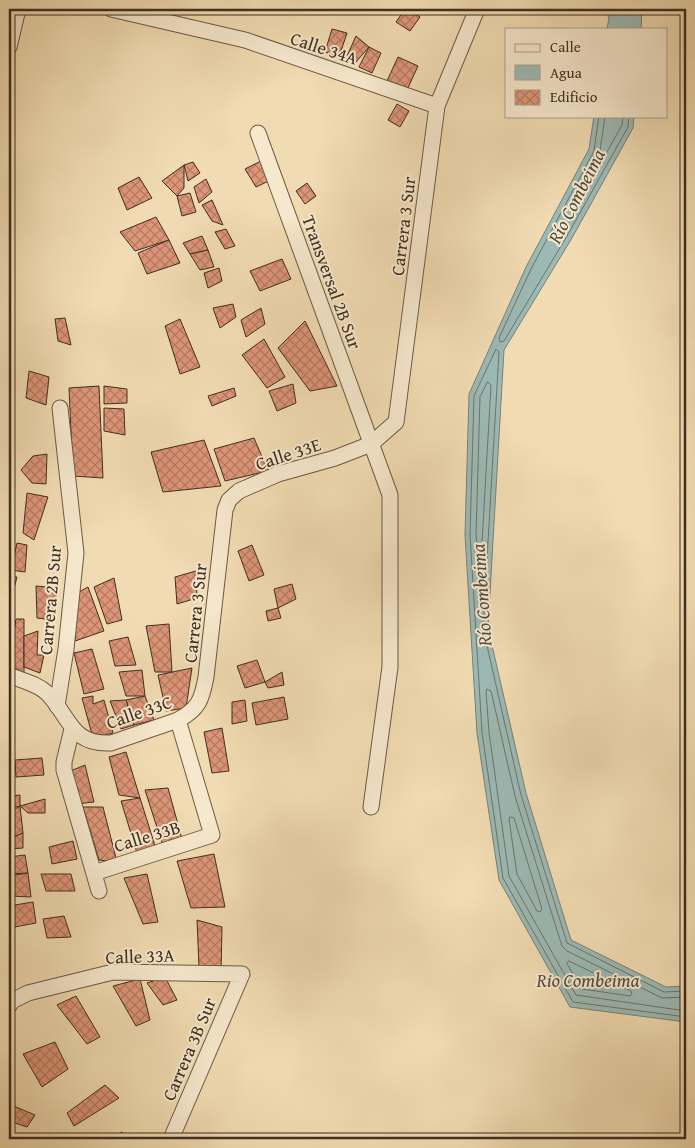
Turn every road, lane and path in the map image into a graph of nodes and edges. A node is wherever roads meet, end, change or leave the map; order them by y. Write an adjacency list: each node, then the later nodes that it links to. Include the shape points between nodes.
1 (18, 9): 4 (street)
2 (111, 9): 5 (street, Calle 34A, via 245,40)
3 (477, 9): 5 (street, Carrera 3 Sur)
4 (9, 47)
5 (437, 106): 8 (street, Carrera 3 Sur, via 396,422)
6 (258, 133): 8 (street, Transversal 2B Sur)
7 (60, 408): 11 (street, Carrera 2B Sur, via 76,553)
8 (371, 444): 9 (street, Calle 33E, via 336,458 278,474 239,491); 14 (street, Transversal 2B Sur, via 390,494 390,667)
9 (225, 510): 12 (street, Carrera 3 Sur, via 203,694 198,705)
10 (9, 675): 11 (street, Calle 33C, via 36,685)
11 (57, 706): 13 (street, Calle 33C)
12 (183, 717): 13 (street, Calle 33C, via 111,743 88,740); 15 (street, Calle 33B, via 212,836)
13 (72, 729): 15 (street, via 64,770)
14 (371, 807)
15 (94, 872): 16 (street)
16 (99, 891)
17 (242, 974): 18 (street, Calle 33A, via 112,972 28,993); 19 (street, Carrera 3B Sur)
18 (11, 1004)
19 (171, 1139)

